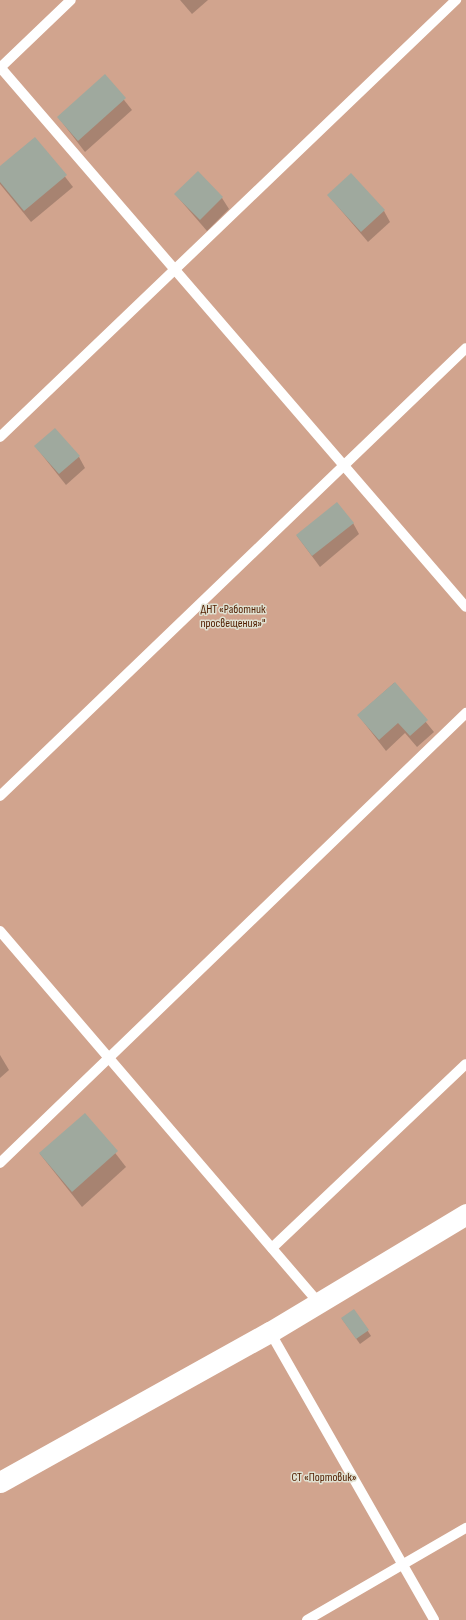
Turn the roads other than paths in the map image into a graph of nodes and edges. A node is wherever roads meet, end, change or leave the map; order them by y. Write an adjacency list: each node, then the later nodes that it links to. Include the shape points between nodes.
1 (71, 0): 3 (lane)
2 (456, 0): 4 (lane)
3 (0, 67): 4 (lane)
4 (175, 269): 6 (lane); 7 (lane)
5 (466, 348): 7 (lane)
6 (0, 437)
7 (344, 465): 8 (lane); 10 (lane)
8 (466, 607)
9 (466, 713): 12 (lane)
10 (0, 796)
11 (0, 931): 12 (lane)
12 (109, 1058): 14 (lane); 16 (lane)
13 (466, 1064): 16 (lane)
14 (0, 1163)
15 (466, 1214): 17 (street)
16 (272, 1248): 17 (lane)
17 (319, 1303): 18 (street)
18 (270, 1332): 19 (street); 21 (lane)
19 (0, 1482)
20 (466, 1528): 21 (lane)
21 (403, 1565): 22 (lane); 23 (lane)
22 (307, 1620)
23 (434, 1620)

